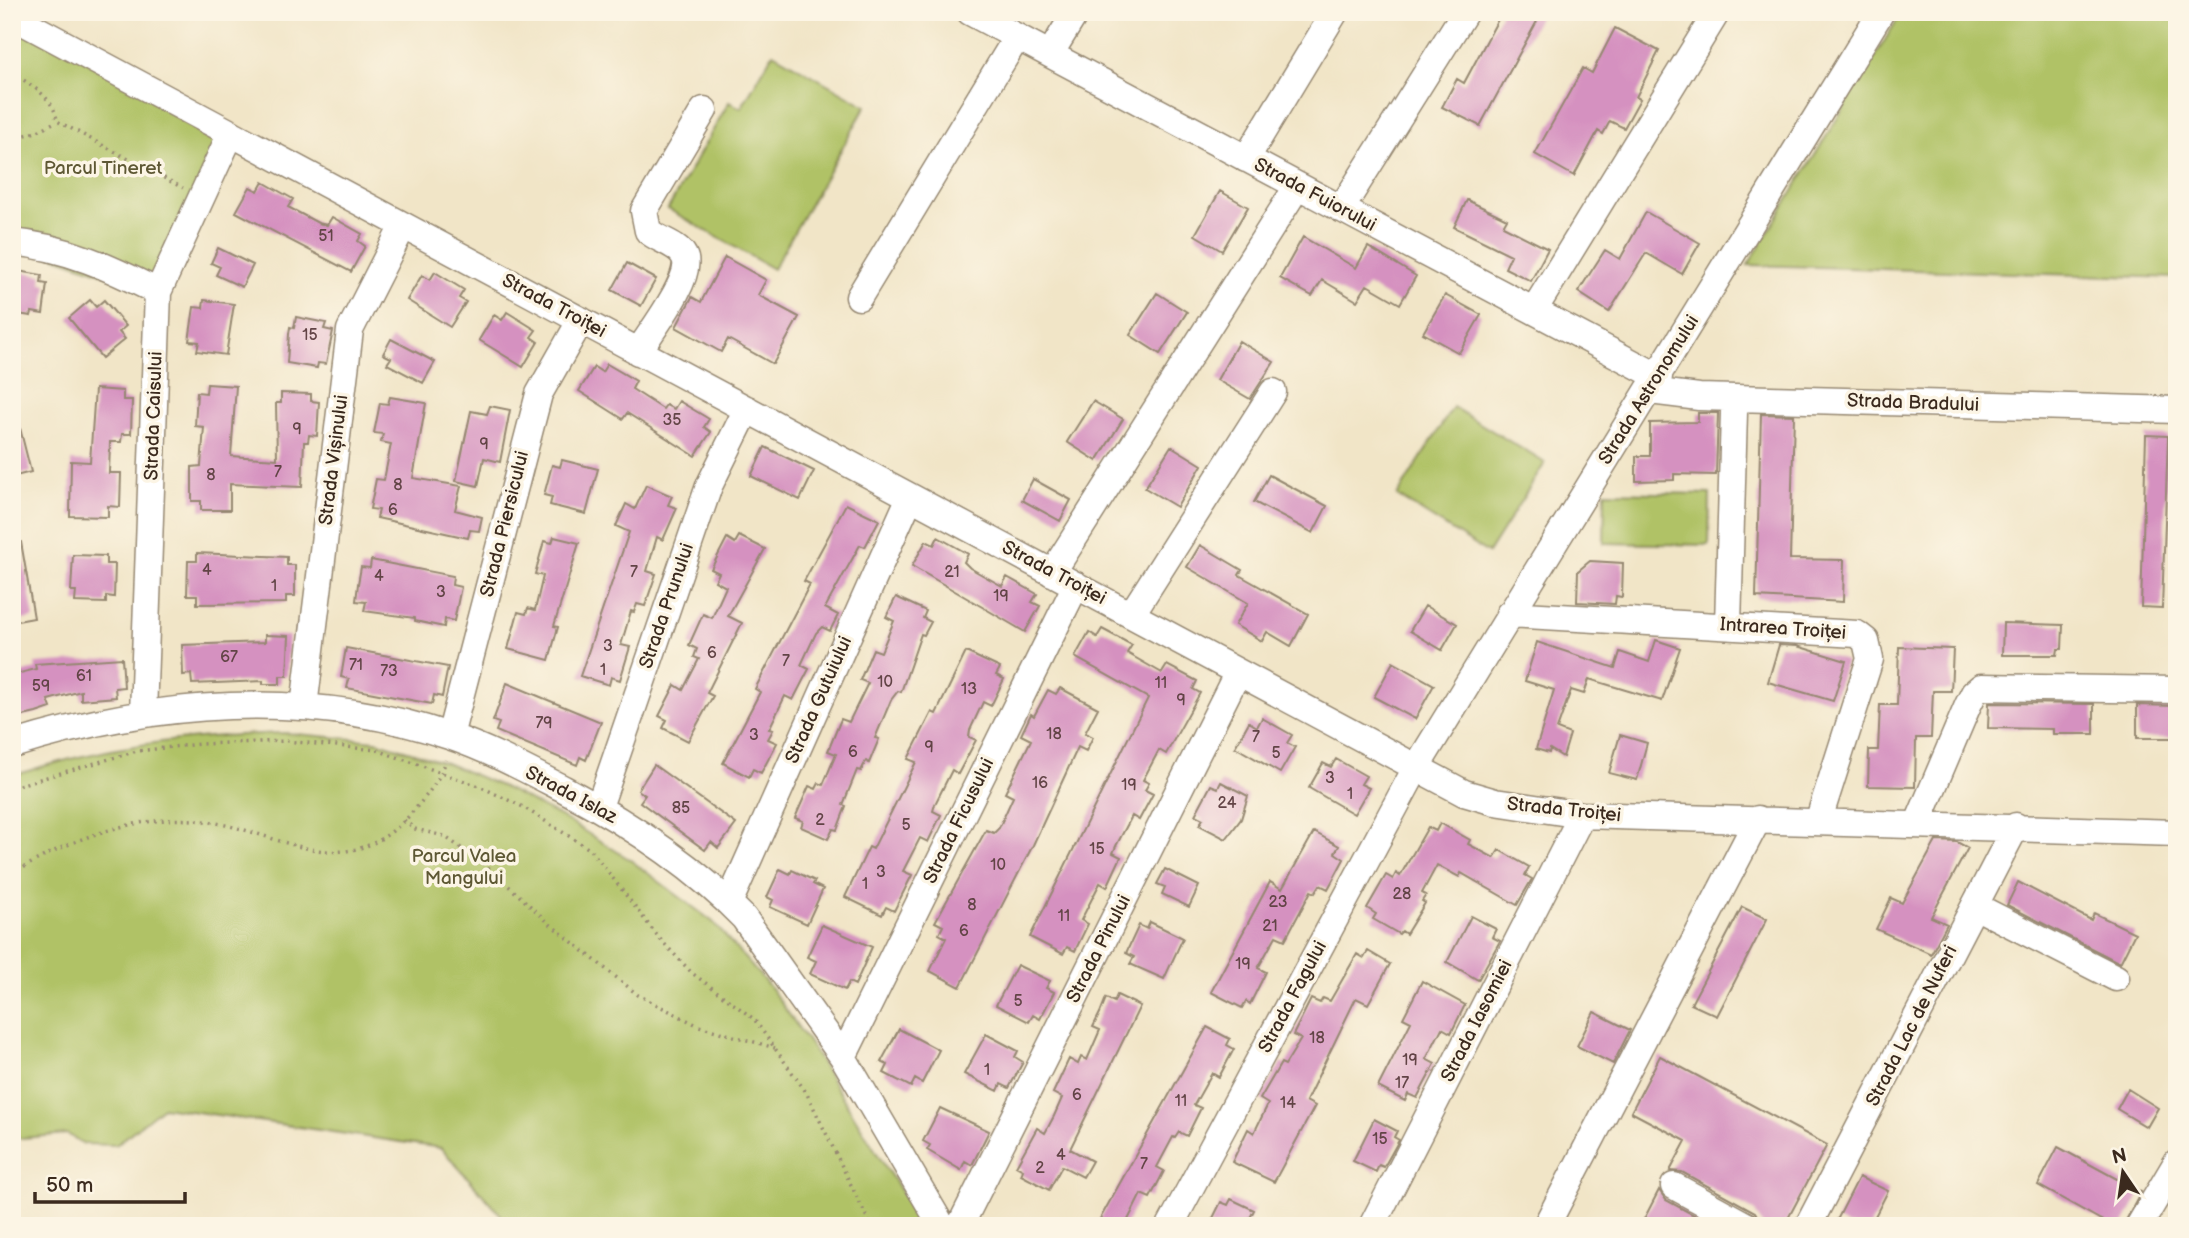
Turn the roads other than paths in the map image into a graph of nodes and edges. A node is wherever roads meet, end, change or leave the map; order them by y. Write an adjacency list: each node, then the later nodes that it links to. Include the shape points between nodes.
1 (970, 12): 8 (street, Strada Fuiorului)
2 (1076, 12): 9 (street)
3 (1335, 12): 12 (street)
4 (1465, 12): 14 (street)
5 (1717, 12): 19 (street)
6 (1881, 12): 22 (street, Strada Astronomului)
7 (12, 16): 11 (street, Strada Troiței)
8 (1017, 37): 9 (street, Strada Fuiorului); 18 (street)
9 (1050, 54): 12 (street, Strada Fuiorului)
10 (704, 110): 21 (street, via 644,211 648,231 681,252 686,267)
11 (231, 133): 15 (street, Strada Troiței); 17 (street, Strada Caisului)
12 (1246, 159): 13 (street, Strada Fuiorului)
13 (1297, 187): 14 (street, Strada Fuiorului); 28 (street)
14 (1341, 209): 19 (street, Strada Fuiorului)
15 (403, 226): 20 (street, Strada Troiței); 35 (street, Strada Vișinului, via 350,330)
16 (12, 243): 17 (street, via 35,244 96,260)
17 (158, 292): 36 (street, Strada Caisului)
18 (859, 297)
19 (1534, 310): 22 (street, Strada Fuiorului)
20 (581, 320): 21 (street, Strada Troiței); 37 (street, Strada Piersicului, via 539,394)
21 (638, 352): 24 (street, Strada Troiței)
22 (1655, 384): 25 (street, Strada Bradului, via 1699,397); 30 (street, Strada Astronomului)
23 (1273, 392): 31 (street)
24 (747, 410): 27 (street, Strada Troiței); 40 (street, Strada Prunului, via 709,486)
25 (2177, 410)
26 (1734, 412): 32 (street)
27 (910, 497): 28 (street, Strada Troiței); 47 (street, Strada Gutuiului)
28 (1052, 573): 29 (street, Strada Troiței)
29 (1076, 585): 31 (street, Strada Troiței); 50 (street, Strada Ficusului)
30 (1509, 614): 32 (street, Intrarea Troiței); 39 (street, Strada Astronomului)
31 (1131, 615): 33 (street, Strada Troiței)
32 (1728, 625): 43 (street, Intrarea Troiței, via 1849,631 1866,640 1870,659)
33 (1238, 672): 39 (street, Strada Troiței); 54 (street, Strada Pinului)
34 (2177, 690): 44 (street, via 1980,687)
35 (304, 707): 36 (street, Strada Islaz); 37 (street, Strada Islaz, via 379,716)
36 (143, 714): 38 (street, Strada Islaz)
37 (450, 736): 40 (street, Strada Islaz)
38 (12, 745)
39 (1416, 768): 41 (street, Strada Troiței, via 1464,793 1495,802); 55 (street, Strada Fagului)
40 (599, 807): 47 (street, Strada Islaz, via 639,832)
41 (1581, 815): 42 (street, Strada Troiței); 56 (street, Strada Iasomiei)
42 (1758, 820): 43 (street, Strada Troiței); 57 (street)
43 (1818, 822): 44 (street, Strada Troiței)
44 (1917, 825): 45 (street, Strada Troiței)
45 (2016, 826): 46 (street, Strada Troiței); 48 (street, Strada Lac de Nuferi)
46 (2177, 833)
47 (729, 903): 50 (street, Strada Islaz, via 766,946)
48 (1975, 906): 49 (street); 59 (street, Strada Lac de Nuferi)
49 (2116, 978)
50 (843, 1057): 53 (street, Strada Islaz)
51 (2177, 1162): 60 (street)
52 (1674, 1186): 58 (street)
53 (942, 1226)
54 (960, 1226)
55 (1170, 1226)
56 (1372, 1226)
57 (1546, 1226)
58 (1747, 1226)
59 (1808, 1226)
60 (2139, 1226)

